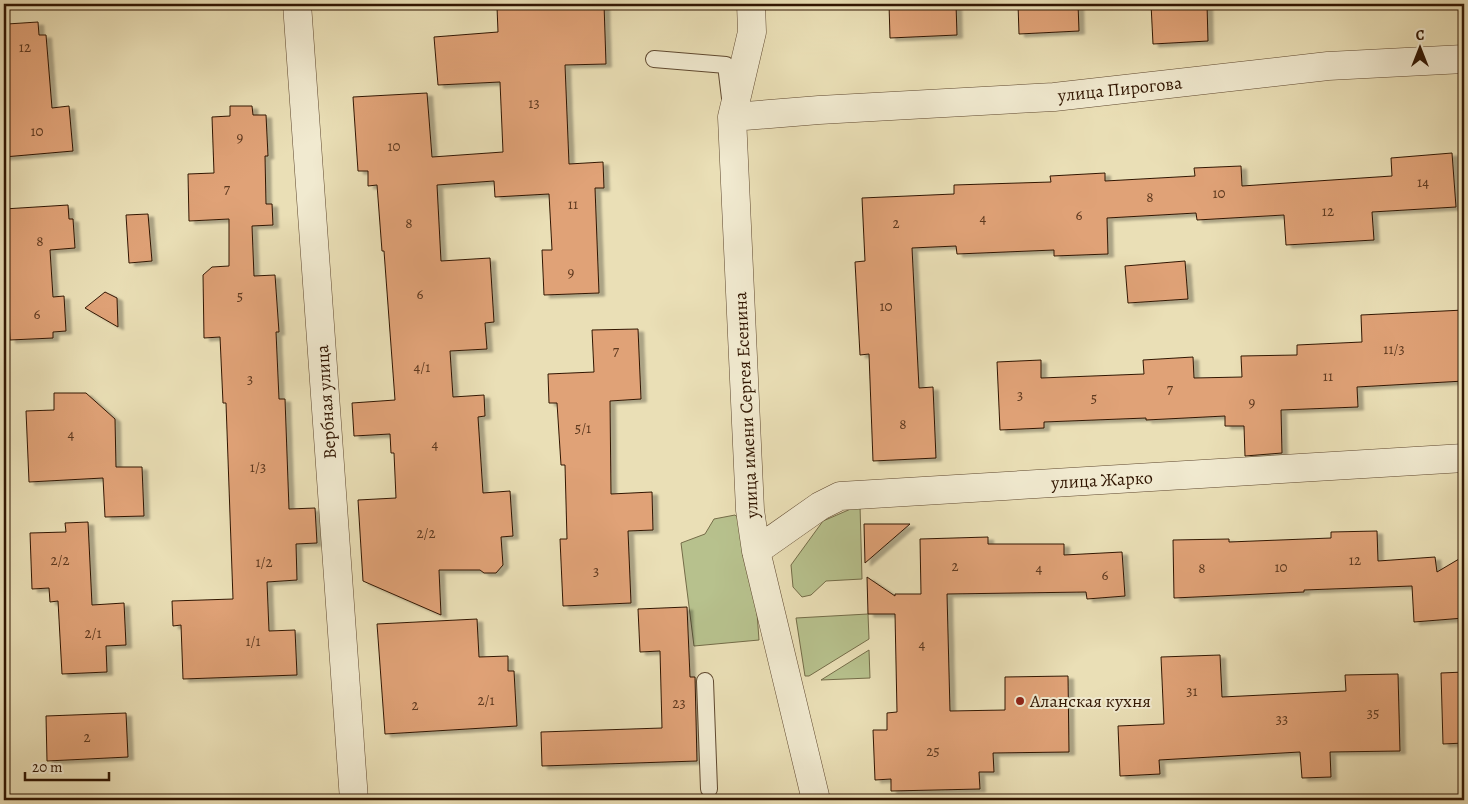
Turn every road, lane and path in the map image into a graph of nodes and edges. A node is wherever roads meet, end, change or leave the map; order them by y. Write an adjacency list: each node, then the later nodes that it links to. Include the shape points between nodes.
1 (297, 4): 10 (street, Вербная улица)
2 (751, 4): 5 (street, улица имени Сергея Есенина, via 752,32)
3 (654, 59): 5 (lane, via 726,64)
4 (1464, 59): 5 (street, улица Пирогова, via 1328,66 1054,97)
5 (732, 117): 7 (street, улица имени Сергея Есенина, via 747,469)
6 (1464, 458): 7 (street, улица Жарко, via 840,496 820,506)
7 (756, 551): 11 (street, улица имени Сергея Есенина)
8 (705, 680): 9 (lane)
9 (709, 789)
10 (354, 800)
11 (816, 800)

